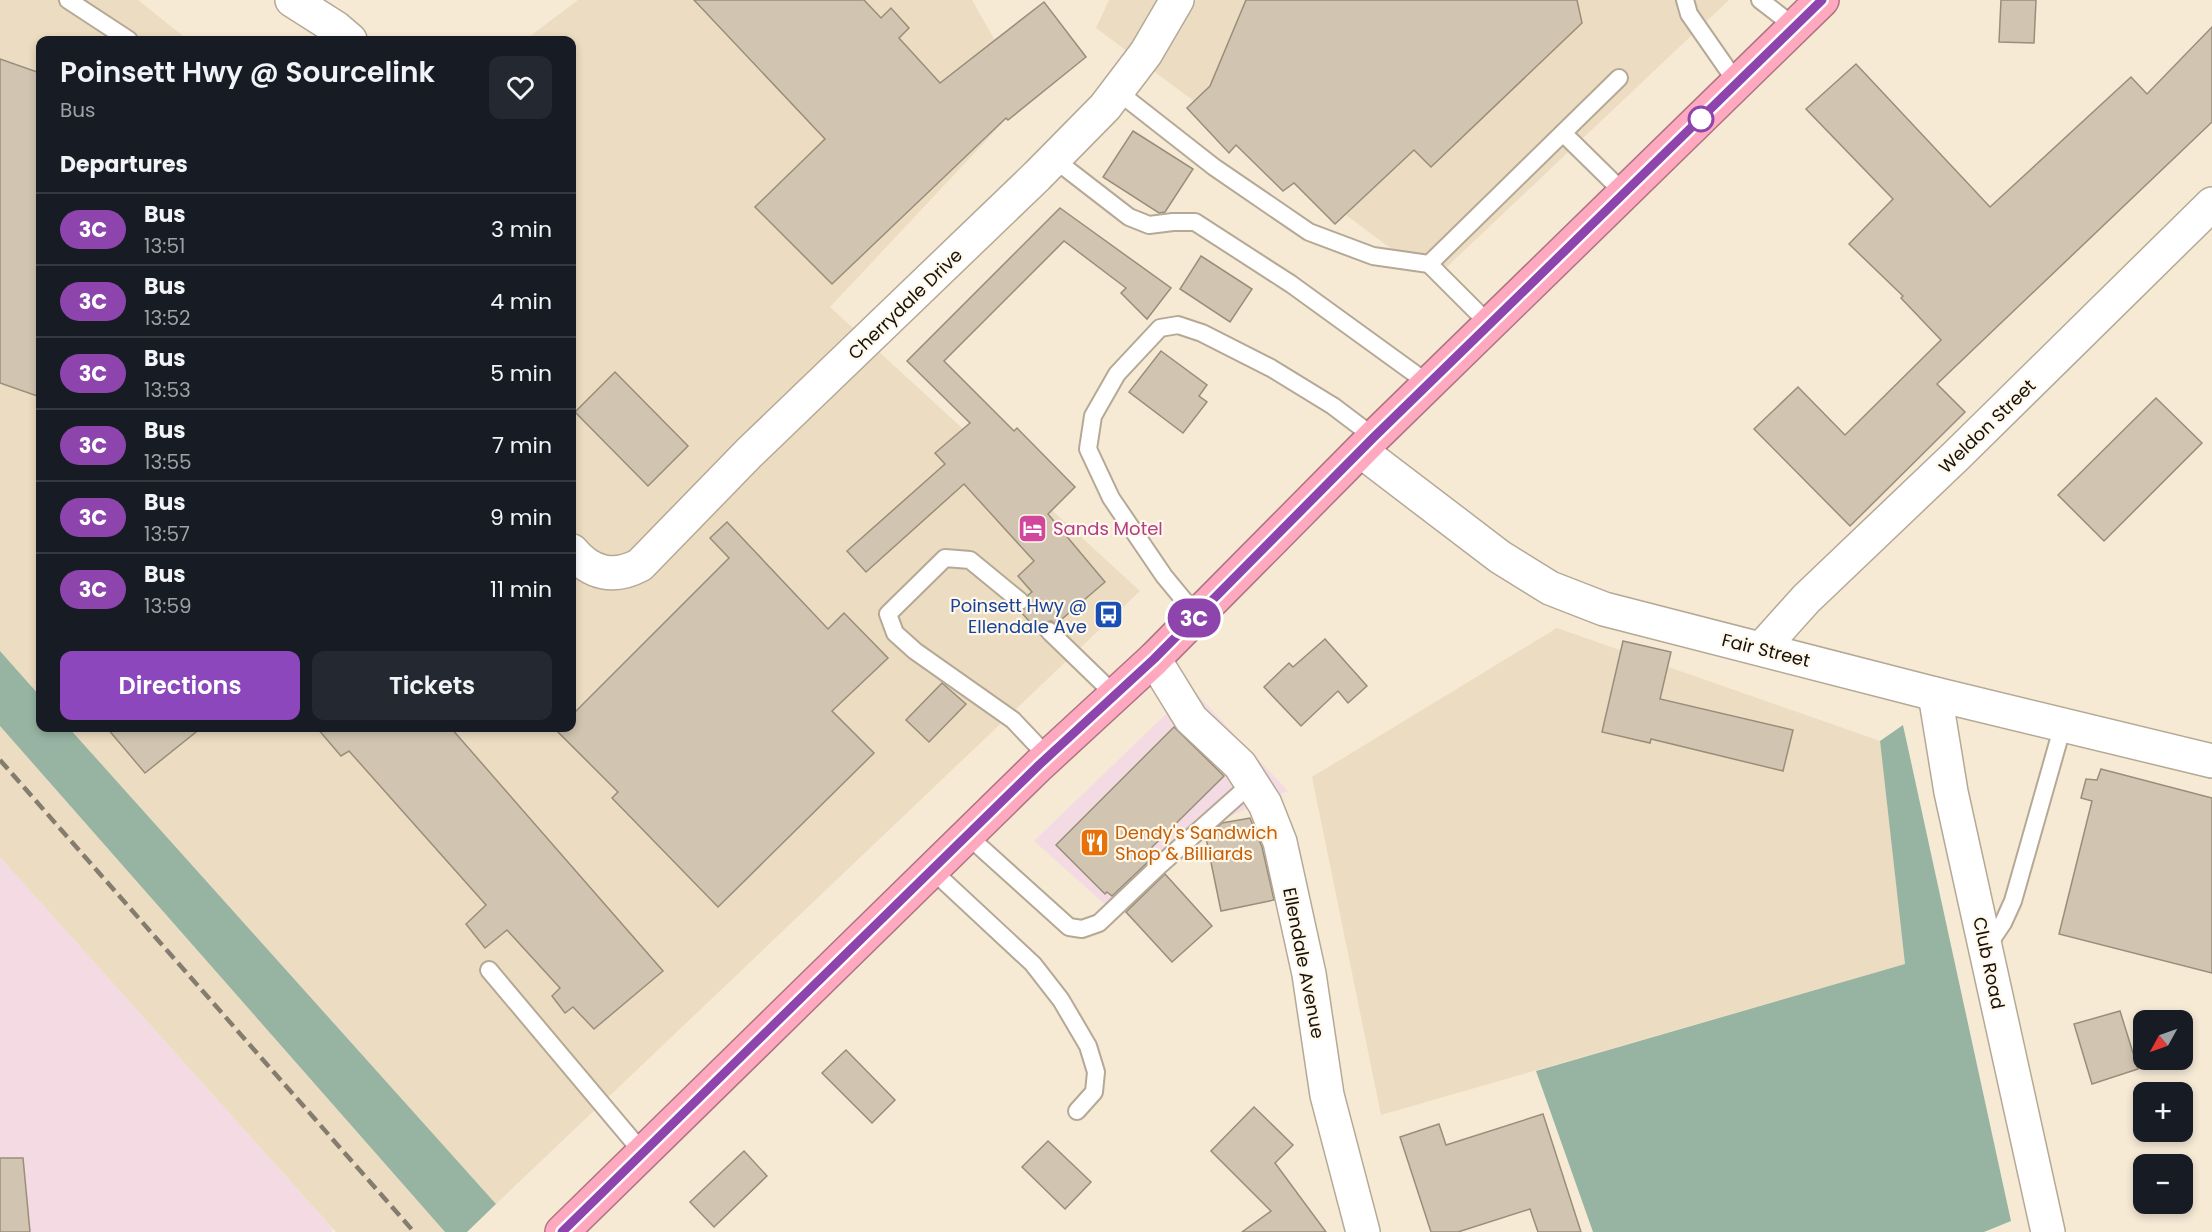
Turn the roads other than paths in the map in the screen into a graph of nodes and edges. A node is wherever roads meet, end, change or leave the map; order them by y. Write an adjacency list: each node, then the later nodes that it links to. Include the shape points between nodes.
1 (68, 0): 8 (lane)
2 (292, 0): 9 (street)
3 (1177, 0): 12 (street, Cherrydale Drive, via 1146,53)
4 (1685, 0): 11 (lane, via 1689,14)
5 (1760, 0): 7 (lane)
6 (1822, 0): 7 (highway)
7 (1795, 27): 11 (highway)
8 (123, 36)
9 (345, 36)
10 (1619, 78): 13 (lane)
11 (1737, 83): 15 (highway)
12 (1117, 91): 14 (street, Cherrydale Drive); 17 (lane, via 1214,167 1309,232 1372,256)
13 (1563, 133): 15 (lane); 17 (lane)
14 (1054, 159): 19 (lane, via 1129,217 1149,225 1195,222 1272,271); 21 (street, Cherrydale Drive, via 749,453 640,565 629,571 604,573 591,569)
15 (1624, 193): 18 (highway)
16 (2212, 204): 25 (street, Weldon Street, via 1806,599)
17 (1429, 264): 18 (lane)
18 (1490, 325): 19 (highway)
19 (1429, 384): 20 (highway)
20 (1368, 444): 23 (highway); 23 (lane, via 1333,406 1271,368 1202,333 1178,325 1160,328 1117,374 1093,416 1088,449 1111,498 1164,576); 25 (street, Fair Street, via 1500,557 1550,588 1604,609)
21 (576, 555)
22 (1020, 601): 30 (lane, via 970,560 945,558 888,614 895,633 915,651 1013,720)
23 (1197, 616): 26 (highway)
24 (1049, 631): 28 (lane)
25 (1762, 648): 27 (street, Fair Street)
26 (1154, 659): 28 (highway); 32 (street, Ellendale Avenue, via 1191,719 1240,765)
27 (1935, 694): 29 (street, Fair Street); 35 (street, Club Road, via 1951,792)
28 (1115, 695): 30 (highway)
29 (2063, 725): 31 (street, Fair Street); 35 (lane, via 2013,901)
30 (1048, 757): 33 (highway)
31 (2212, 761)
32 (1252, 783): 33 (lane, via 1099,923 1082,928 1069,927); 40 (street, Ellendale Avenue, via 1280,842 1309,974 1327,1095)
33 (967, 835): 34 (highway)
34 (932, 870): 37 (lane, via 1033,964 1061,1000 1088,1046 1096,1072 1094,1092); 38 (highway)
35 (1986, 949): 41 (street, Club Road)
36 (489, 970): 38 (lane)
37 (1077, 1112)
38 (643, 1153): 39 (highway)
39 (562, 1232)
40 (1363, 1232)
41 (2048, 1232)

